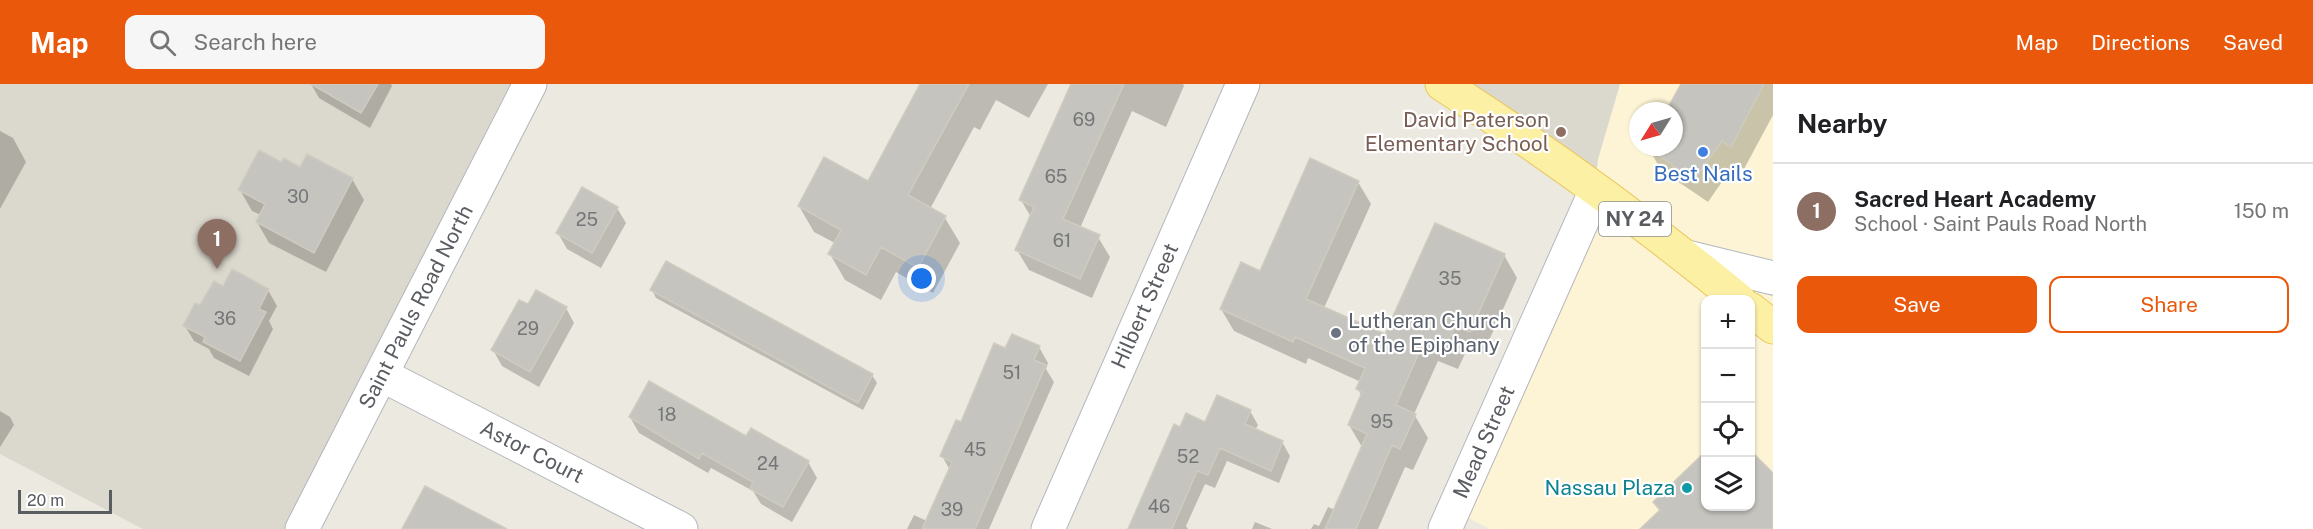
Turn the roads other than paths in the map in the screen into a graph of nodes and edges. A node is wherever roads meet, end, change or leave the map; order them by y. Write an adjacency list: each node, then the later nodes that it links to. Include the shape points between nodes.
1 (530, 84): 10 (street, Saint Pauls Road North)
2 (1243, 84): 13 (street, Hilbert Street)
3 (1442, 84): 4 (main road, NY 24)
4 (1596, 190): 5 (main road, NY 24); 14 (street, Mead Street)
5 (1687, 257): 6 (street); 7 (main road, NY 24)
6 (1773, 278)
7 (1733, 295)
8 (1755, 313): 9 (main road)
9 (1773, 327)
10 (382, 375): 11 (street, Saint Pauls Road North); 12 (street, Astor Court)
11 (302, 529)
12 (681, 529)
13 (1048, 529)
14 (1445, 529)

